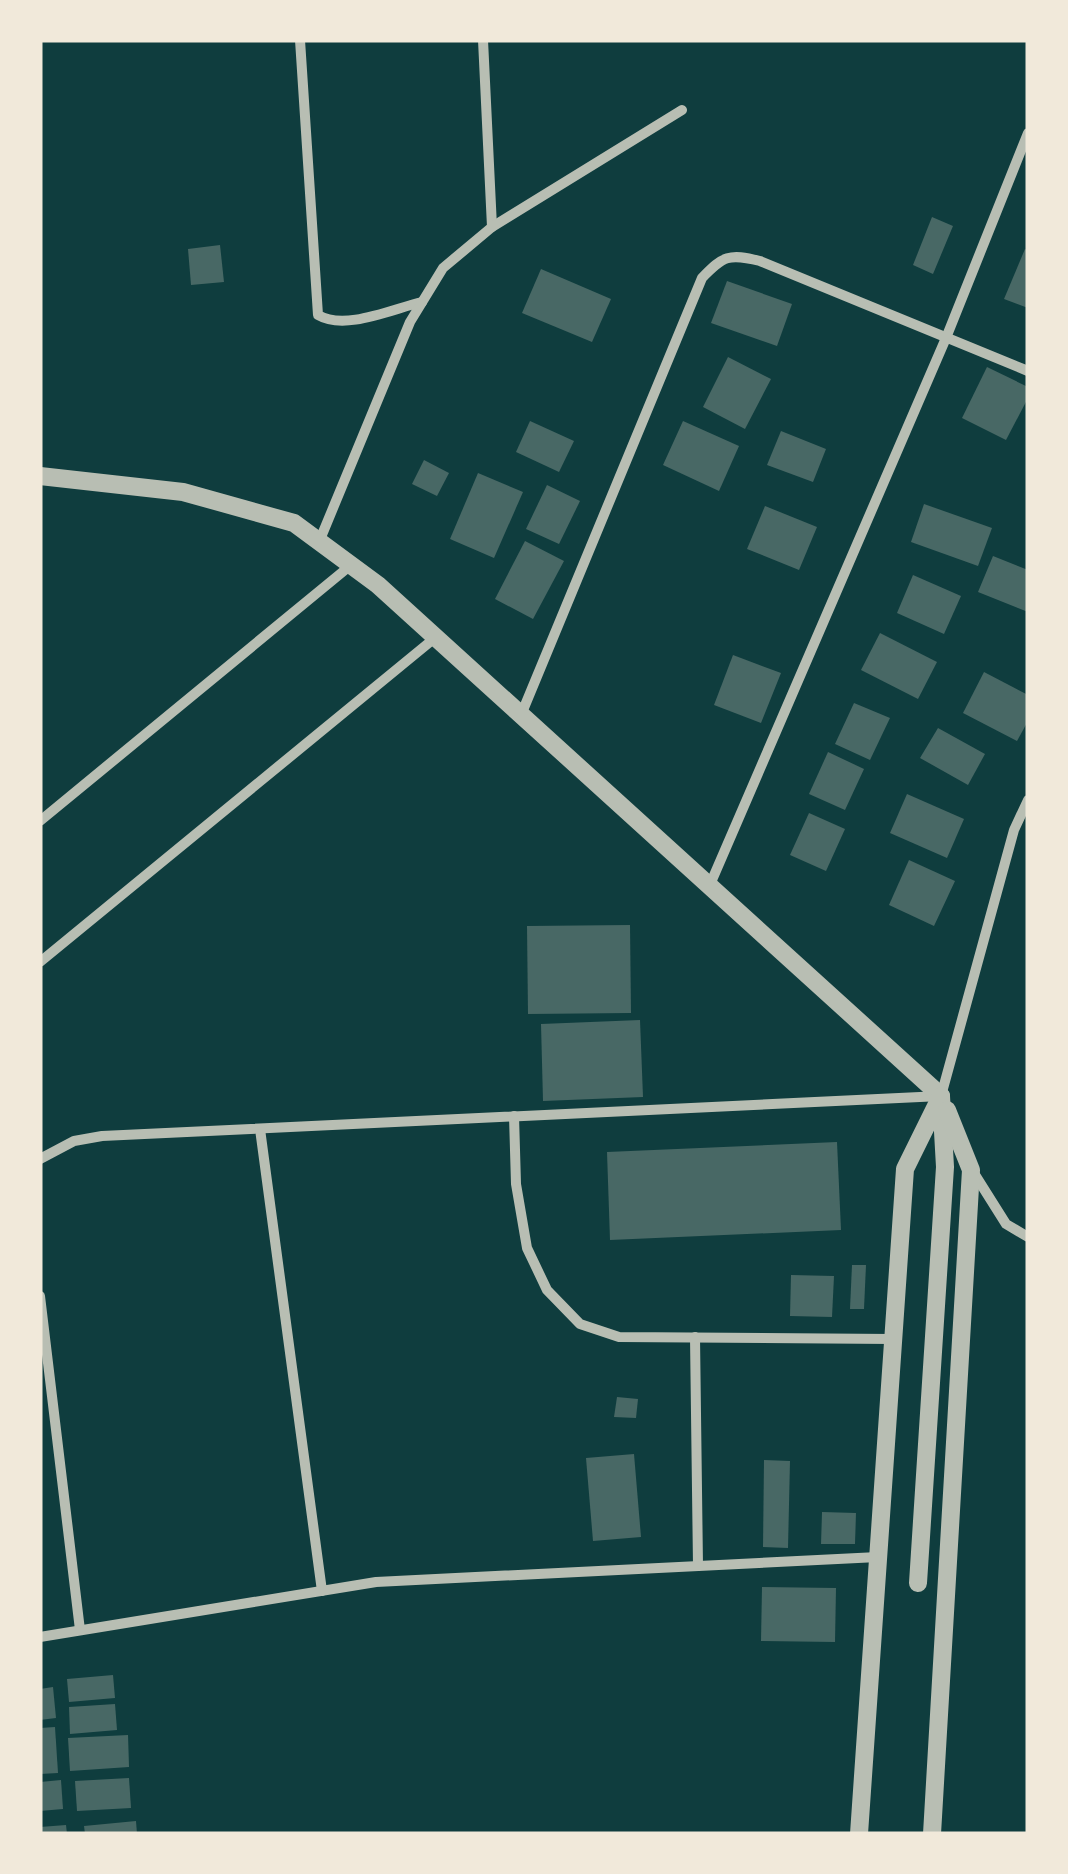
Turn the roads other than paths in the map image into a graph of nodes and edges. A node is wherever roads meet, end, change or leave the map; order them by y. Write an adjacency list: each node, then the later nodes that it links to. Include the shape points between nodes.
1 (300, 40): 6 (street, via 318,314 345,321)
2 (483, 40): 5 (street)
3 (682, 110): 5 (street)
4 (1028, 132): 7 (street)
5 (492, 227): 6 (street, via 443,268)
6 (422, 302): 10 (street)
7 (946, 338): 8 (street); 13 (street, via 760,261 720,259 702,278); 16 (street)
8 (1028, 371)
9 (40, 476): 10 (street, via 182,492 294,523)
10 (319, 542): 11 (street)
11 (350, 565): 12 (street); 15 (street)
12 (436, 637): 13 (street); 17 (street)
13 (521, 715): 16 (street)
14 (1028, 800): 18 (street)
15 (40, 821)
16 (710, 887): 18 (street)
17 (40, 962)
18 (941, 1096): 19 (street); 22 (street); 26 (street, via 904,1169); 29 (street, via 946,1167)
19 (514, 1116): 20 (street); 25 (street, via 527,1248 547,1290 580,1324 619,1336)
20 (260, 1129): 21 (street, via 102,1136 74,1141); 30 (street)
21 (40, 1159)
22 (971, 1170): 23 (street, via 1006,1224); 34 (street)
23 (1028, 1237)
24 (40, 1296): 31 (street)
25 (695, 1337): 26 (street); 28 (street)
26 (893, 1339): 27 (street)
27 (878, 1557): 28 (street); 33 (street)
28 (698, 1566): 30 (street)
29 (918, 1583)
30 (322, 1590): 31 (street)
31 (80, 1630): 32 (street)
32 (40, 1636)
33 (859, 1834)
34 (932, 1834)

